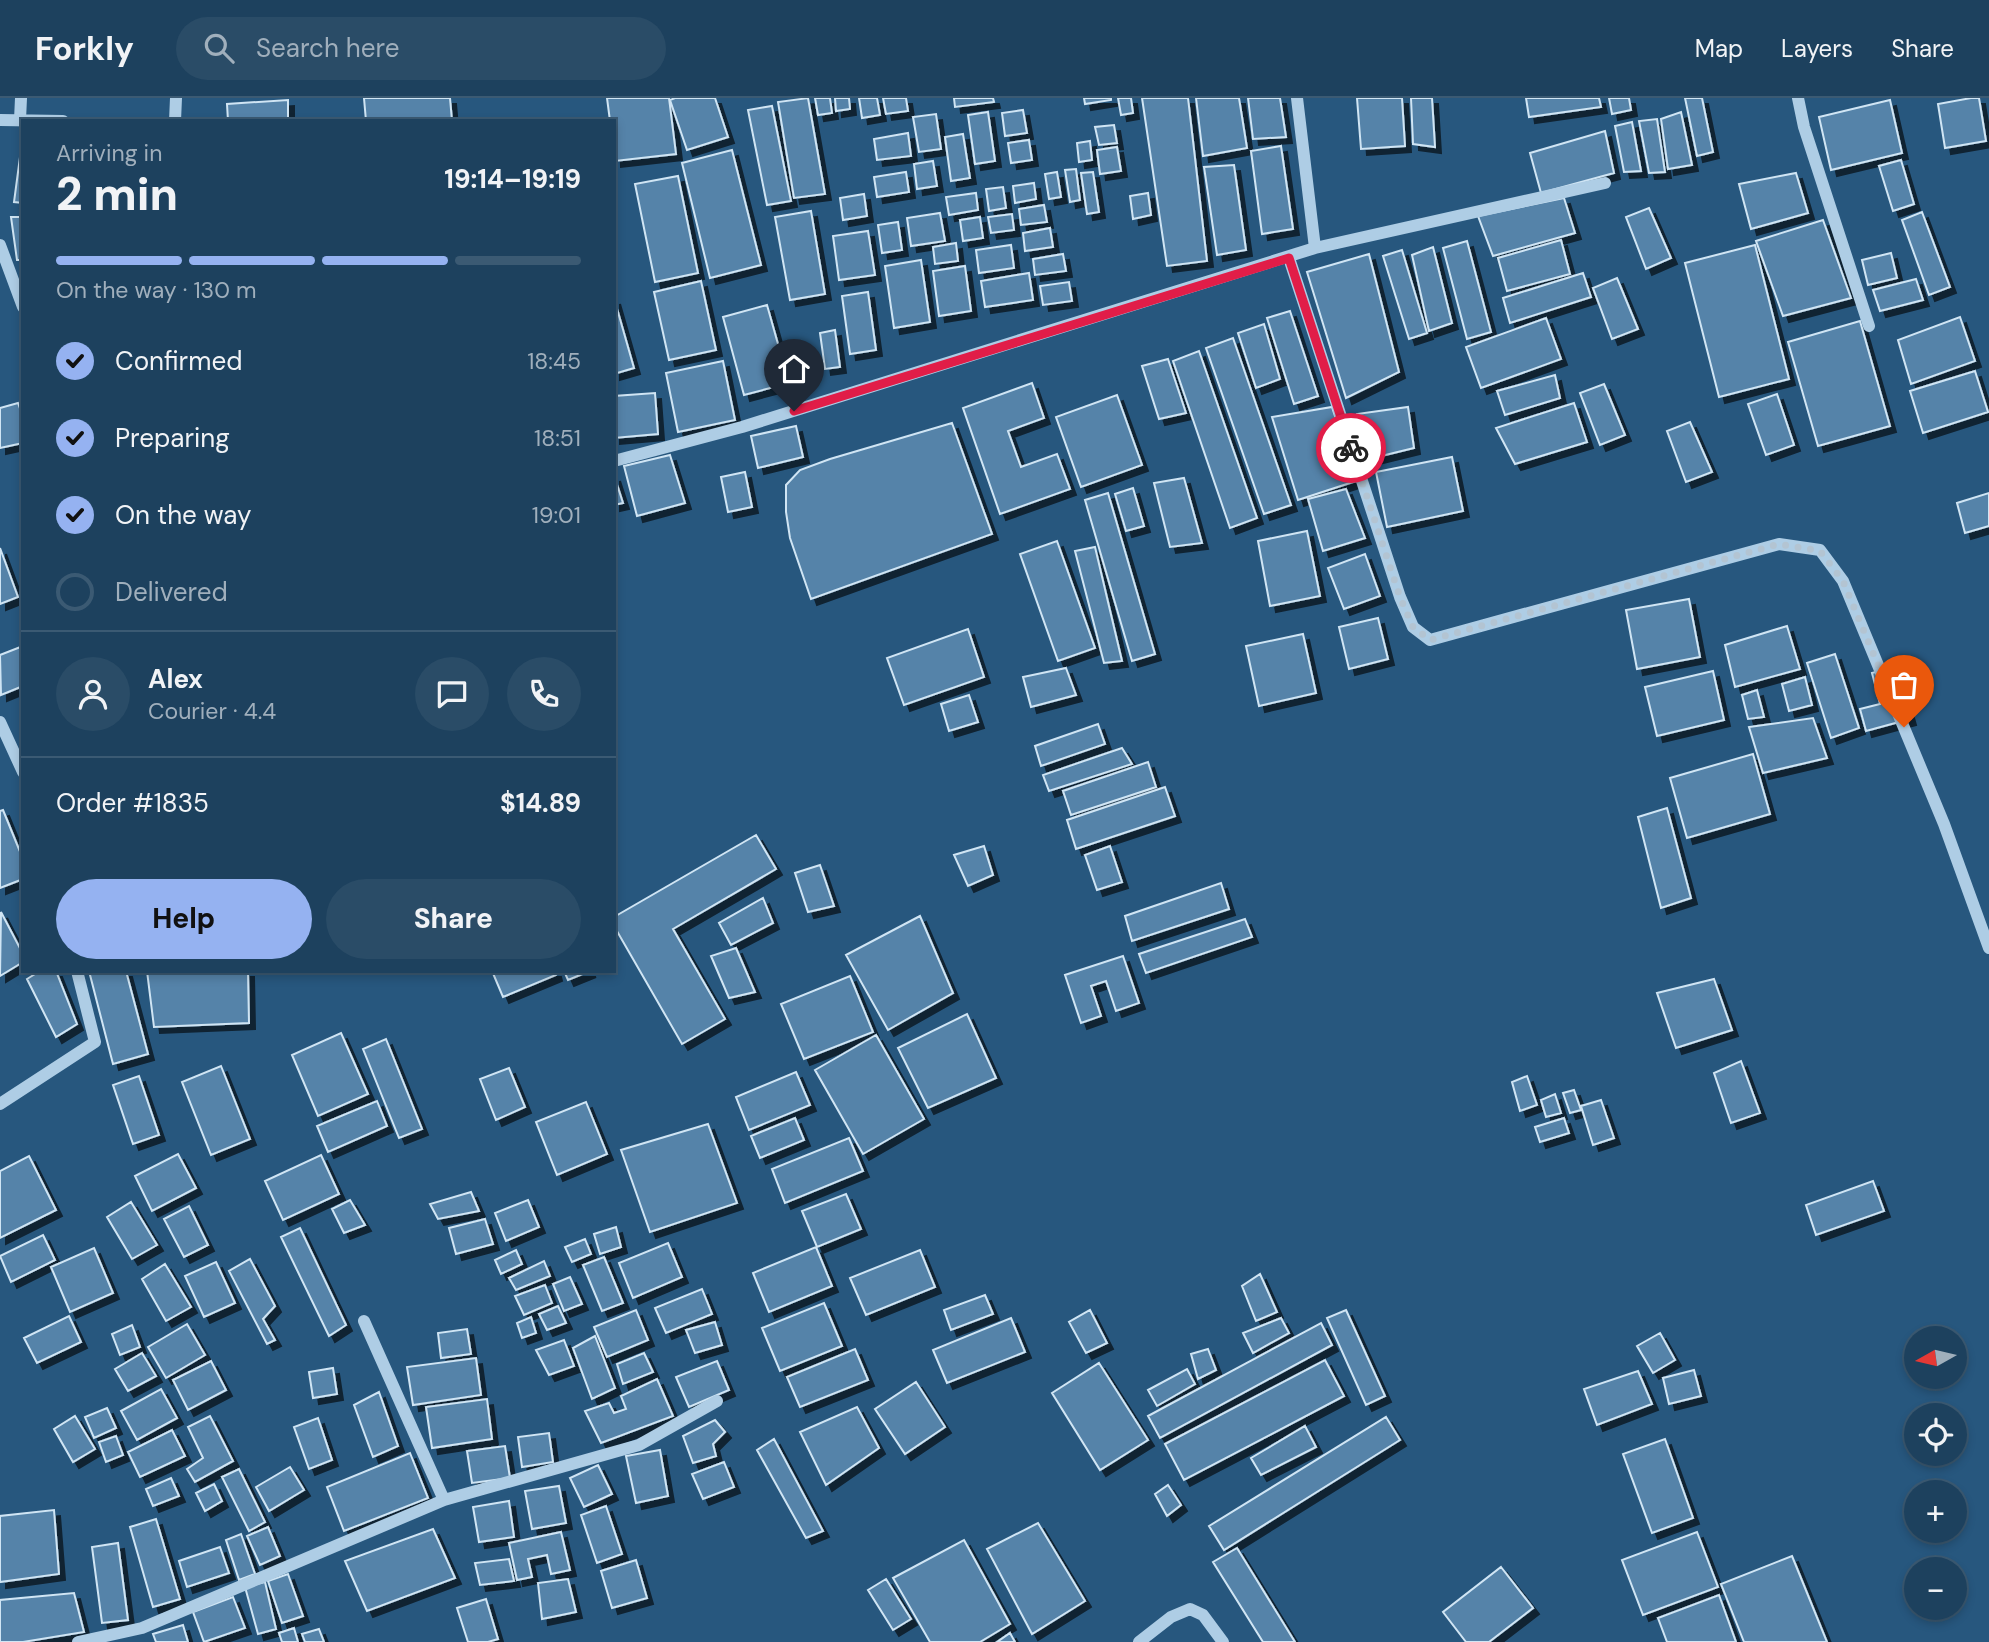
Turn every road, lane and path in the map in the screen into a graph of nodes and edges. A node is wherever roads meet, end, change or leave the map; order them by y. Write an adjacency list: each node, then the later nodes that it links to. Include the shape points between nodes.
1 (21, 98): 7 (street)
2 (176, 98): 5 (street)
3 (1297, 98): 10 (street)
4 (1798, 98): 13 (street)
5 (175, 119)
6 (0, 120): 7 (street)
7 (20, 120)
8 (1605, 183): 10 (street)
9 (0, 245): 12 (street)
10 (1315, 248): 11 (street)
11 (1289, 258): 14 (street, via 755,423); 17 (street, via 1413,627 1430,640 1779,544 1820,551 1843,581 1944,824)
12 (21, 302)
13 (1869, 326)
14 (616, 460)
15 (0, 722): 16 (street)
16 (21, 768)
17 (1989, 948)
18 (77, 973): 19 (street, via 95,1042)
19 (0, 1104)
20 (364, 1321): 22 (street)
21 (717, 1401): 22 (street, via 639,1445)
22 (444, 1500): 23 (street, via 142,1628)
23 (78, 1642)
24 (1139, 1642): 25 (street, via 1171,1617 1190,1609 1203,1615)
25 (1223, 1642)

